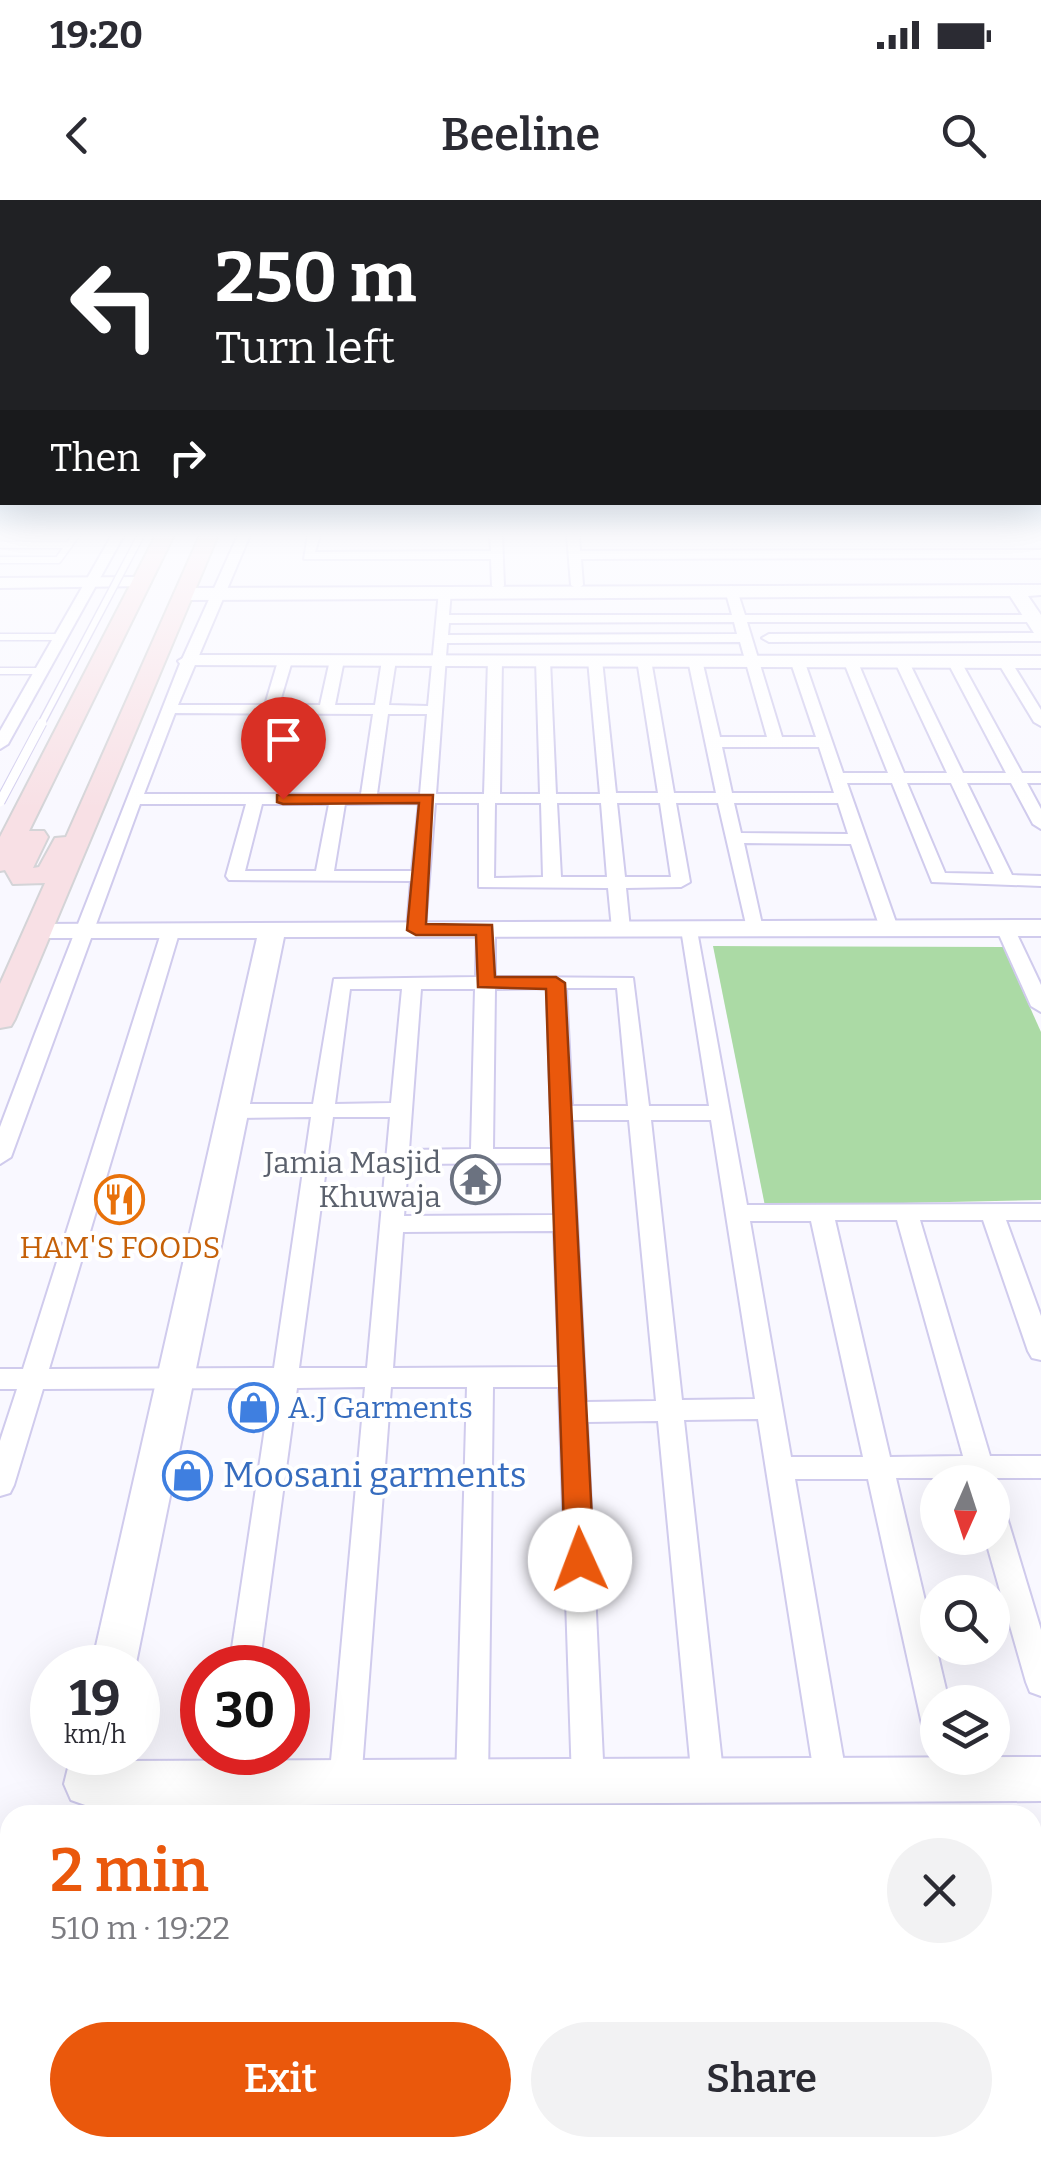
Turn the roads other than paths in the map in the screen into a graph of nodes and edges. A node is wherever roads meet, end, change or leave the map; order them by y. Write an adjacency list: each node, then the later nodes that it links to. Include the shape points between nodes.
1 (67, 626): 9 (street)
2 (93, 626): 62 (lane, bridge)
3 (120, 626): 39 (main road)
4 (170, 626): 41 (main road)
5 (206, 626): 28 (street)
6 (442, 626): 11 (street)
7 (742, 626): 12 (street)
8 (766, 626): 13 (street)
9 (61, 636): 10 (lane); 33 (street)
10 (0, 637)
11 (441, 638): 12 (street); 18 (street)
12 (745, 638): 24 (street)
13 (770, 638): 14 (street); 25 (street)
14 (1041, 638)
15 (284, 660): 16 (street); 28 (street); 35 (street)
16 (337, 660): 17 (street); 36 (street)
17 (389, 660): 18 (street); 37 (street)
18 (440, 660): 19 (street); 38 (street)
19 (494, 660): 20 (street); 53 (street)
20 (543, 660): 21 (street); 54 (street)
21 (594, 660): 22 (street); 55 (street)
22 (644, 660): 23 (street); 56 (street)
23 (695, 660): 24 (street); 42 (street)
24 (752, 660): 25 (street); 43 (street)
25 (786, 660): 26 (street); 44 (street)
26 (850, 660): 27 (street); 47 (street)
27 (901, 660): 29 (street); 48 (street)
28 (188, 661): 34 (street)
29 (954, 661): 30 (street); 49 (street)
30 (1004, 661): 31 (street); 40 (street)
31 (1041, 662)
32 (0, 671): 33 (lane)
33 (41, 671): 45 (street)
34 (170, 709): 35 (street); 59 (street)
35 (271, 709): 36 (street)
36 (327, 709): 37 (street)
37 (382, 709): 38 (street); 51 (street)
38 (435, 710): 52 (street)
39 (76, 713): 41 (main road, via 76,755 19,876 39,878 51,871 97,772); 66 (main road)
40 (1041, 722)
41 (121, 738): 80 (main road)
42 (713, 742): 43 (street); 57 (street)
43 (776, 742): 44 (street)
44 (825, 742): 46 (street)
45 (0, 744)
46 (838, 778): 47 (street); 58 (street)
47 (899, 778): 48 (street); 70 (street, via 938,878)
48 (958, 778): 49 (street); 70 (street)
49 (1016, 778): 50 (street); 63 (street)
50 (1041, 778)
51 (368, 798): 52 (street); 61 (street)
52 (428, 798): 53 (street); 68 (street)
53 (490, 798): 54 (street); 71 (street, via 486,883)
54 (549, 798): 55 (street); 71 (street)
55 (608, 798): 56 (street); 72 (street)
56 (667, 798): 57 (street); 72 (street, via 680,882)
57 (726, 798): 58 (street); 64 (street)
58 (844, 798): 65 (street)
59 (134, 799): 60 (street); 81 (street)
60 (255, 799): 61 (street); 67 (street, via 235,876)
61 (338, 799): 67 (street)
62 (0, 802)
63 (1041, 824)
64 (734, 838): 65 (street); 73 (street)
65 (859, 839): 74 (street)
66 (0, 863)
67 (324, 876): 68 (street)
68 (421, 876): 84 (street)
69 (1041, 880): 70 (street)
70 (1006, 881)
71 (552, 882): 72 (street)
72 (617, 882): 78 (street)
73 (754, 928): 74 (street); 79 (street)
74 (889, 928): 75 (street)
75 (1006, 928): 76 (street); 88 (street)
76 (1041, 928)
77 (486, 929): 78 (street); 84 (street); 86 (street)
78 (622, 929): 79 (street)
79 (690, 929): 95 (street)
80 (38, 930): 81 (street); 89 (main road)
81 (82, 930): 82 (street); 97 (street)
82 (170, 930): 83 (street); 114 (street)
83 (272, 930): 84 (street); 90 (street)
84 (416, 930)
85 (412, 983): 86 (street); 91 (street, via 341,983); 92 (street)
86 (485, 983): 87 (street); 99 (street)
87 (556, 983): 93 (street); 94 (street, via 626,982)
88 (1041, 1006)
89 (0, 1019)
90 (233, 1110): 91 (street); 110 (street)
91 (322, 1110): 92 (street); 111 (street)
92 (402, 1110): 98 (street)
93 (561, 1114): 94 (street); 96 (street)
94 (640, 1114): 95 (street); 117 (street)
95 (721, 1114): 104 (street)
96 (563, 1156): 99 (street); 106 (street)
97 (0, 1157)
98 (398, 1157): 99 (street); 105 (street)
99 (482, 1157)
100 (822, 1212): 101 (street); 104 (street); 121 (street)
101 (906, 1212): 102 (street); 118 (street)
102 (992, 1212): 103 (street); 107 (street)
103 (1041, 1212)
104 (737, 1213): 115 (street)
105 (392, 1224): 106 (street); 112 (street)
106 (566, 1224): 109 (street)
107 (1041, 1352)
108 (480, 1377): 109 (street); 112 (street); 138 (street)
109 (572, 1377): 116 (street)
110 (176, 1378): 111 (street); 114 (street); 126 (street)
111 (284, 1378): 112 (street); 127 (street)
112 (379, 1378): 140 (street)
113 (0, 1379): 114 (street)
114 (33, 1379): 124 (street)
115 (770, 1409): 117 (street); 120 (street)
116 (574, 1412): 117 (street); 139 (street)
117 (670, 1412): 137 (street)
118 (978, 1465)
119 (1041, 1467): 123 (street)
120 (780, 1468): 121 (street); 136 (street)
121 (880, 1468): 122 (street); 129 (street)
122 (920, 1471)
123 (1010, 1471)
124 (0, 1485)
125 (1004, 1555): 128 (street)
126 (118, 1645)
127 (247, 1645)
128 (1041, 1682)
129 (929, 1685)
130 (920, 1771): 136 (street)
131 (180, 1774): 132 (street, via 88,1784)
132 (90, 1775)
133 (284, 1775): 140 (street)
134 (1007, 1775): 135 (street)
135 (1041, 1779)
136 (831, 1780): 137 (street)
137 (708, 1781): 139 (street)
138 (472, 1782): 139 (street); 140 (street)
139 (588, 1782)
140 (346, 1783)

